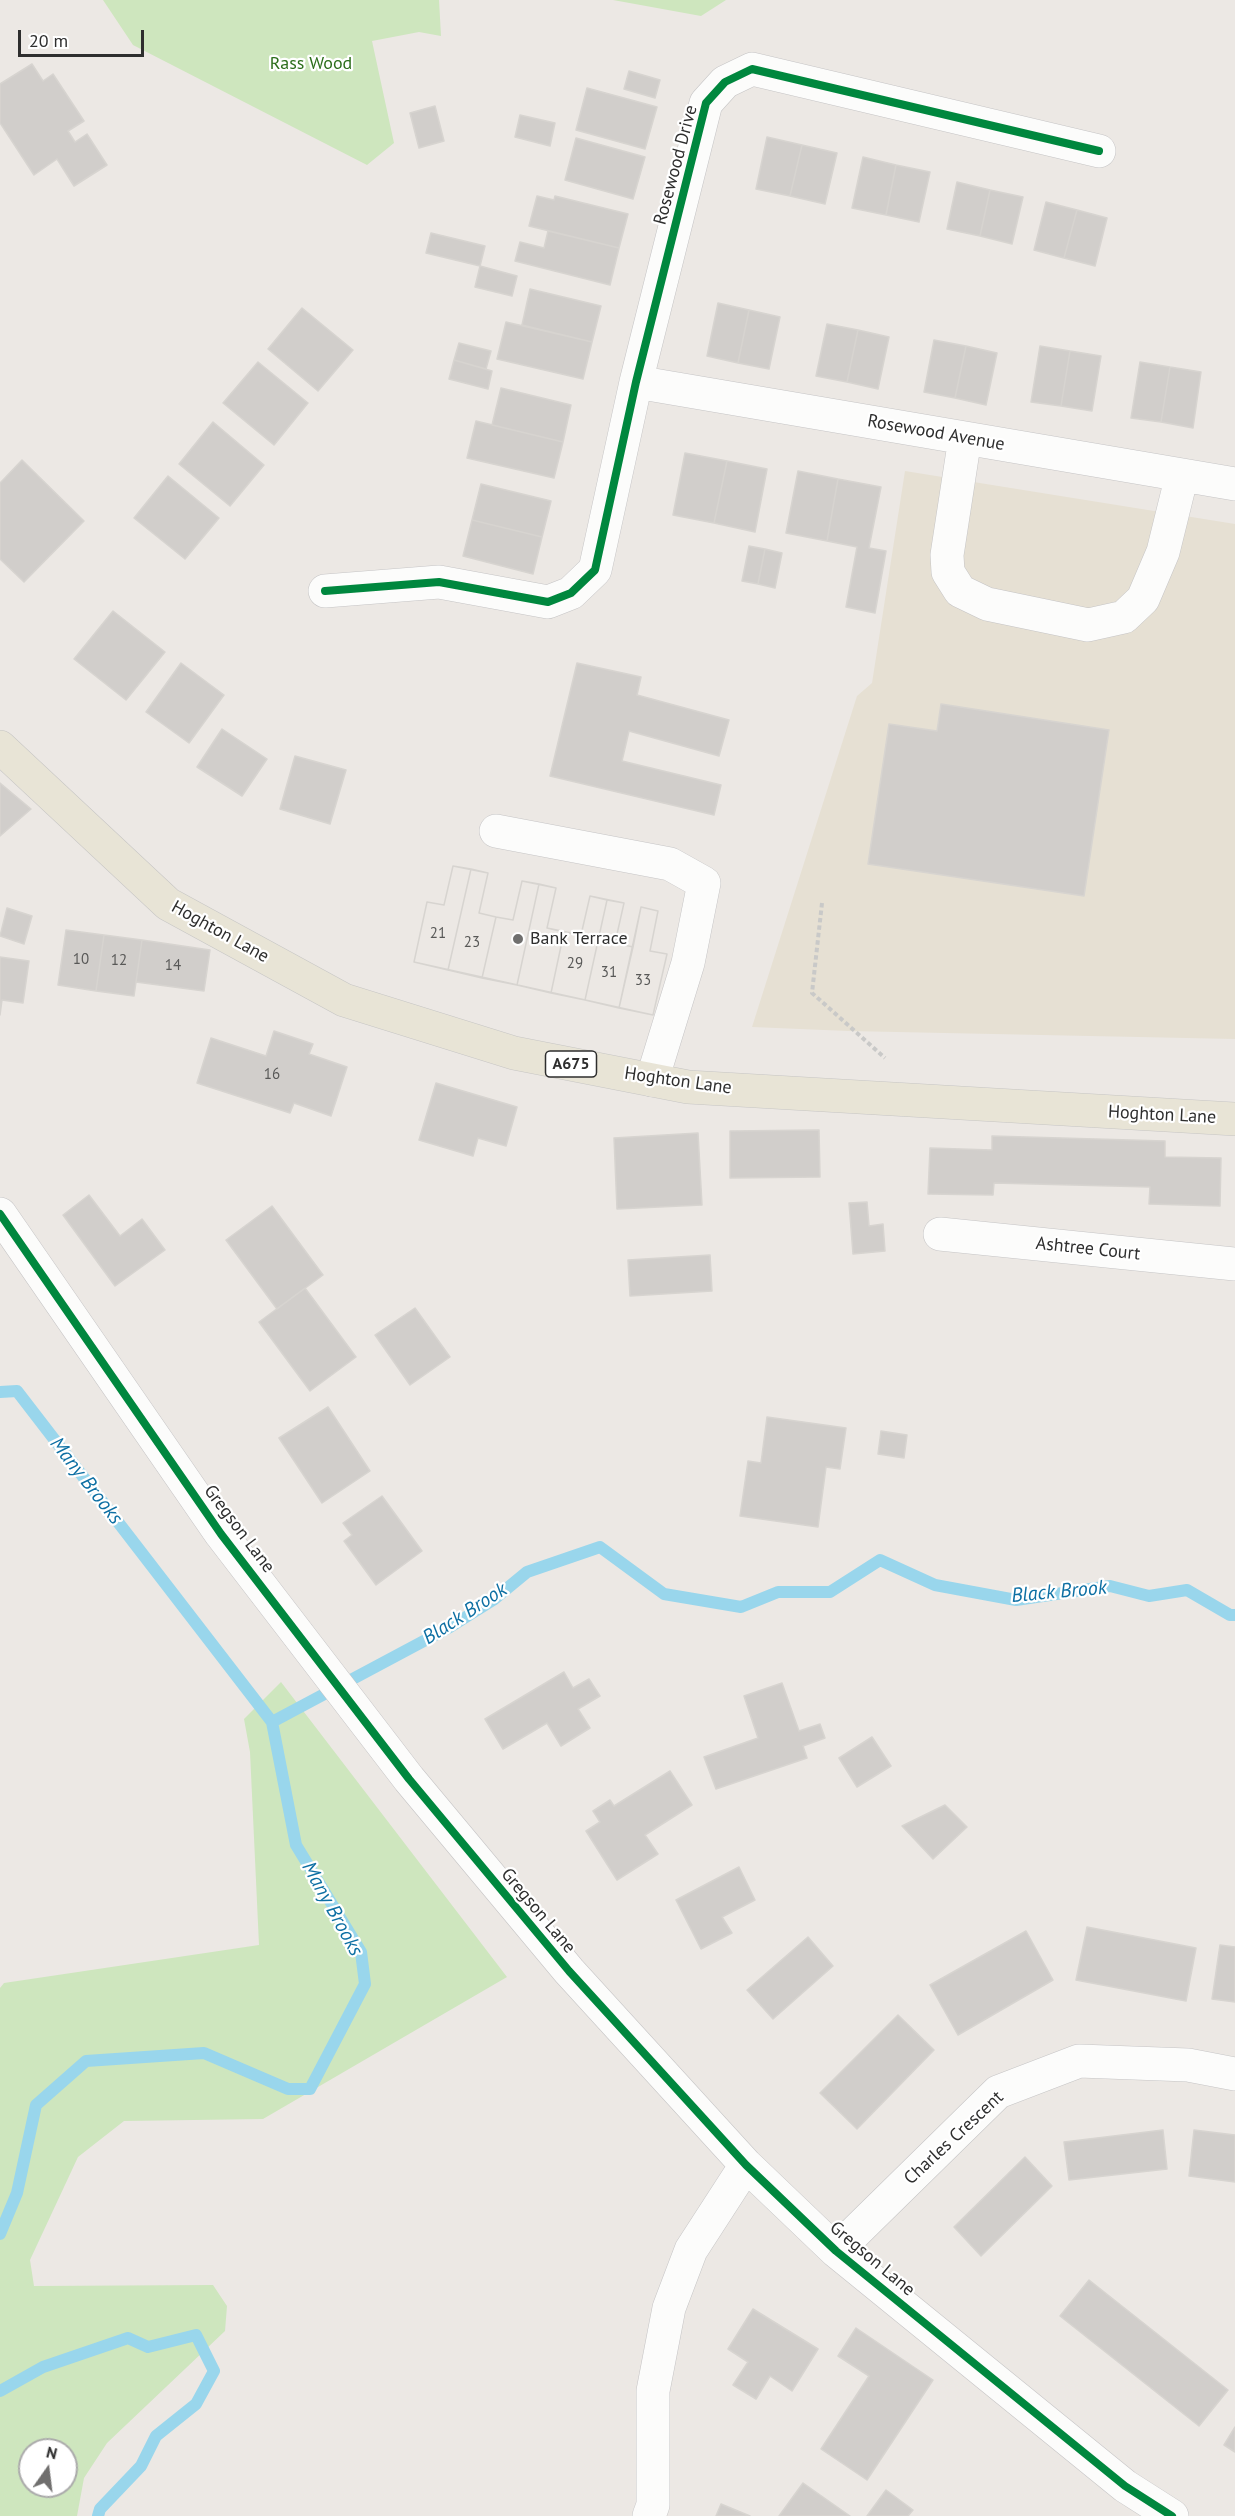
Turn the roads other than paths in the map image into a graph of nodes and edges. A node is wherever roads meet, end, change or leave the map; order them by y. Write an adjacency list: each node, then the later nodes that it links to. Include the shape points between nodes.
1 (1099, 151): 2 (street, Rosewood Drive, via 752,69 725,82 706,103)
2 (636, 382): 3 (street, Rosewood Avenue); 6 (street, Rosewood Drive, via 595,570 572,593 548,602 439,582)
3 (965, 438): 4 (street, Rosewood Avenue); 4 (street, via 947,555 948,572 960,591 987,604 1088,625 1124,617 1143,599 1163,552)
4 (1182, 475): 5 (street, Rosewood Avenue)
5 (1235, 484)
6 (325, 591)
7 (0, 747): 9 (main road, Hoghton Lane / A675, via 168,904 344,1000 514,1053)
8 (496, 831): 9 (street, via 670,864 704,884 688,963)
9 (652, 1080): 10 (main road, Hoghton Lane / A675, via 688,1087)
10 (1235, 1119)
11 (0, 1214): 15 (street, Gregson Lane, via 221,1534 409,1779 568,1971)
12 (940, 1234): 13 (street, Ashtree Court)
13 (1235, 1264)
14 (1235, 2074): 16 (street, Charles Crescent, via 1188,2065 1079,2061 998,2092)
15 (746, 2165): 16 (street, Gregson Lane); 17 (street, via 691,2250 669,2308 653,2391 653,2505)
16 (836, 2251): 18 (street, Gregson Lane, via 1116,2479)
17 (649, 2516)
18 (1172, 2516)

